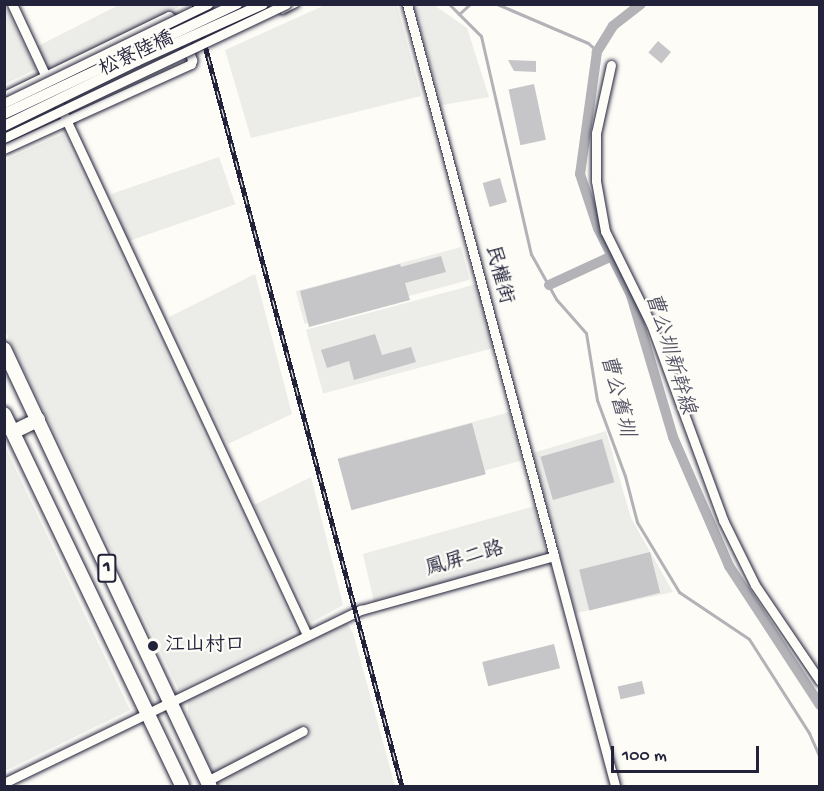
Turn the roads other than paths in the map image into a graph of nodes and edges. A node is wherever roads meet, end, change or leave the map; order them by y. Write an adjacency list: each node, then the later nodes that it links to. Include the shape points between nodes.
1 (12, 4): 10 (street)
2 (208, 4): 12 (street, 松寮陸橋, bridge)
3 (237, 4): 13 (street, 松寮陸橋, bridge)
4 (244, 4): 7 (lane, via 247,17 258,21)
5 (263, 4): 15 (street, 松寮陸橋, bridge)
6 (286, 4): 16 (street, 松寮陸橋, bridge)
7 (296, 4)
8 (407, 4): 22 (street, 民權街)
9 (610, 65): 24 (street, via 596,133 596,181 605,231 651,324 723,520 755,585)
10 (45, 76): 11 (street); 14 (street); 14 (street, via 169,16 178,23 191,64)
11 (4, 96)
12 (4, 103)
13 (4, 114)
14 (67, 122): 17 (street); 23 (street)
15 (4, 126)
16 (4, 138)
17 (4, 149)
18 (4, 349): 20 (main road, 1)
19 (4, 414): 21 (main road, 1)
20 (38, 420): 21 (main road); 25 (main road, 1)
21 (13, 432): 26 (main road, 1)
22 (554, 556): 23 (street, 鳳屏二路, via 361,610); 31 (street)
23 (307, 635): 25 (street, 鳳屏二路)
24 (819, 681)
25 (171, 703): 26 (street, 鳳屏二路); 29 (main road, 1)
26 (147, 714): 28 (street, 鳳屏二路); 30 (main road, 1)
27 (303, 731): 29 (street)
28 (4, 783)
29 (209, 784)
30 (182, 786)
31 (615, 786)

